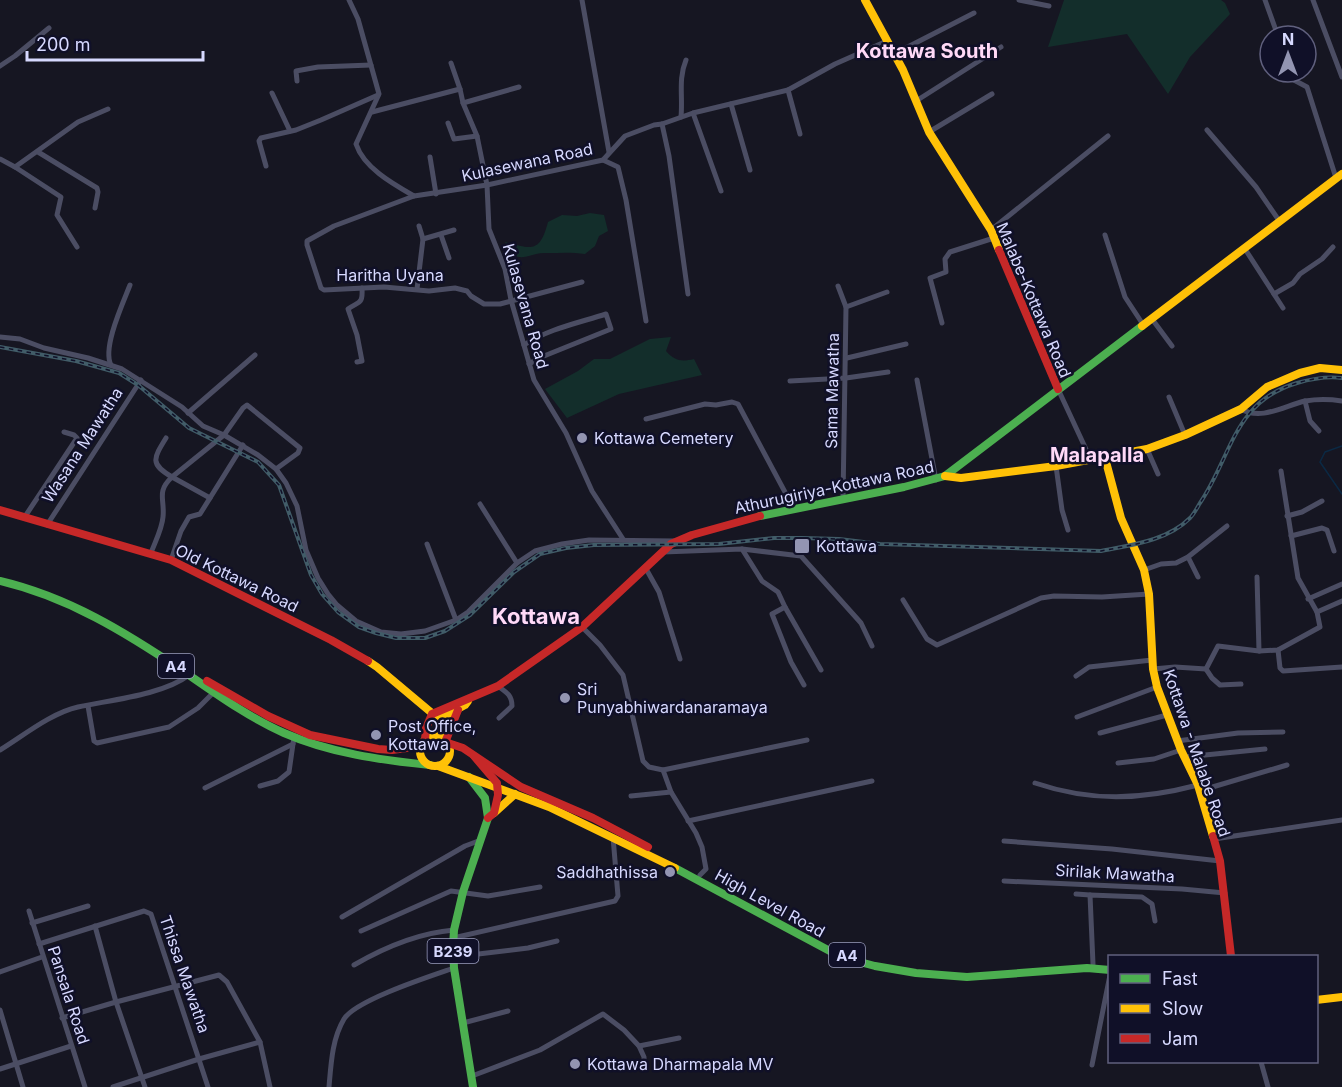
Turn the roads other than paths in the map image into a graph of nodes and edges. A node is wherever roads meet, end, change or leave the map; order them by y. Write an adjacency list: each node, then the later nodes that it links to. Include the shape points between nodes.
1 (348, 0): 16 (street, via 358,19)
2 (582, 0): 43 (street)
3 (865, 0): 11 (main road, Malabe-Kottawa Road)
4 (1019, 0): 7 (street)
5 (1265, 0): 9 (street)
6 (1313, 0): 18 (street)
7 (1049, 6)
8 (974, 13): 13 (street)
9 (1274, 24)
10 (49, 28): 17 (street)
11 (887, 41): 13 (main road, Malabe-Kottawa Road); 23 (street, Kulasewana Road)
12 (1001, 47): 27 (street)
13 (894, 54): 27 (main road, Malabe-Kottawa Road)
14 (686, 60): 33 (street, via 680,87)
15 (451, 63): 22 (street, Kulasevana Road)
16 (370, 65): 19 (street, via 296,71); 25 (street)
17 (0, 66)
18 (1342, 77)
19 (297, 81)
20 (1301, 84): 50 (street, via 1307,87)
21 (519, 87): 28 (street)
22 (460, 89): 28 (street, Kulasevana Road); 31 (street)
23 (788, 90): 29 (street, Kulasewana Road); 39 (street)
24 (272, 93): 36 (street)
25 (379, 94): 31 (street); 36 (street)
26 (992, 94): 38 (street)
27 (916, 101): 38 (main road, Malabe-Kottawa Road)
28 (463, 103): 40 (street, Kulasevana Road)
29 (730, 104): 32 (street, Kulasewana Road); 49 (street)
30 (108, 109): 42 (street, via 78,122)
31 (372, 112): 54 (street, via 356,144 359,153)
32 (693, 113): 33 (street, Kulasewana Road); 52 (street)
33 (681, 117): 35 (street, Kulasewana Road)
34 (448, 123): 40 (street, via 454,139)
35 (662, 124): 43 (street, Kulasewana Road, via 625,136); 73 (street)
36 (293, 130): 47 (street, via 261,138)
37 (1207, 130): 56 (street)
38 (929, 132): 59 (main road, Malabe-Kottawa Road)
39 (800, 134)
40 (477, 136): 51 (street, Kulasevana Road)
41 (1108, 136): 59 (street)
42 (38, 152): 48 (street); 55 (street, via 97,188)
43 (609, 152): 46 (street, Kulasewana Road)
44 (430, 157): 53 (street)
45 (0, 159): 48 (street)
46 (603, 160): 51 (street, Kulasewana Road); 79 (street, via 618,167)
47 (266, 166)
48 (15, 167): 63 (street, via 60,197 57,215)
49 (750, 170)
50 (1339, 176): 56 (main road, Athurugiriya-Kottawa Road)
51 (487, 185): 53 (street, Kulasewana Road); 75 (street, Kulasevana Road, via 489,229 505,269)
52 (721, 191)
53 (436, 194): 54 (street, Kulasewana Road)
54 (414, 196): 70 (street, Haritha Uyana, via 334,226 308,241 321,288)
55 (95, 208)
56 (1280, 222): 65 (main road, Athurugiriya-Kottawa Road)
57 (419, 226): 62 (street)
58 (454, 230): 61 (street)
59 (993, 234): 80 (street, via 950,252 945,259 946,272 930,278); 97 (main road, Malabe-Kottawa Road)
60 (1105, 234): 81 (street, via 1125,297)
61 (441, 235): 62 (street); 66 (street)
62 (423, 239): 71 (street)
63 (76, 247)
64 (1333, 247): 74 (street, via 1293,283)
65 (1245, 249): 74 (street); 78 (main road, Athurugiriya-Kottawa Road)
66 (449, 258)
67 (582, 282): 75 (street, Haritha Uyana)
68 (130, 285): 90 (street, via 113,327 108,360)
69 (838, 286): 76 (street, Sama Mawatha)
70 (362, 288): 71 (street, Haritha Uyana); 88 (street, via 360,303 348,309 362,361)
71 (417, 289): 75 (street, Haritha Uyana, via 455,288 467,291 484,304)
72 (887, 292): 76 (street)
73 (688, 294)
74 (1274, 294): 77 (street)
75 (511, 300): 84 (street, Kulasevana Road)
76 (846, 307): 87 (street, Sama Mawatha)
77 (1283, 308)
78 (1152, 319): 81 (main road, Athurugiriya-Kottawa Road); 85 (street)
79 (646, 321)
80 (942, 323)
81 (1144, 326): 97 (main road, Athurugiriya-Kottawa Road)
82 (0, 337): 90 (street)
83 (906, 344): 87 (street)
84 (524, 345): 89 (street, Kulasevana Road); 89 (street, via 606,314 611,329)
85 (1172, 346)
86 (255, 355): 102 (street)
87 (847, 358): 93 (street, Sama Mawatha)
88 (357, 363)
89 (529, 364): 132 (street, Kulasevana Road, via 592,491)
90 (111, 365): 94 (street)
91 (1342, 370): 101 (main road, via 1320,368 1300,373 1267,387)
92 (888, 372): 93 (street)
93 (846, 378): 96 (street); 121 (street, Sama Mawatha)
94 (141, 380): 102 (street); 128 (street, Wasana Mawatha)
95 (917, 380): 119 (street)
96 (790, 381)
97 (1058, 389): 112 (street); 117 (main road, Athurugiriya-Kottawa Road)
98 (1168, 397): 107 (street)
99 (1305, 401): 100 (street); 101 (street, via 1267,413 1249,414); 104 (street, via 1310,421)
100 (1342, 401)
101 (1241, 409): 107 (main road)
102 (188, 413): 106 (street, via 202,426)
103 (646, 419): 124 (street, via 705,404 738,404)
104 (1319, 431)
105 (64, 432): 127 (street, via 77,438)
106 (224, 435): 109 (street); 114 (street, via 247,405 300,448); 118 (street)
107 (1185, 435): 110 (main road)
108 (166, 438): 118 (street, via 156,461 159,469)
109 (243, 446): 114 (street); 120 (street)
110 (1147, 449): 111 (main road); 116 (street)
111 (1106, 458): 112 (main road); 143 (main road, Kottawa - Malabe Road, via 1121,518)
112 (1091, 460): 113 (main road)
113 (1056, 466): 117 (main road, via 961,478); 130 (street)
114 (276, 469): 154 (street, via 297,506 306,550 318,578 337,605 356,621 381,632 401,634 426,631)
115 (1281, 471): 126 (street)
116 (1158, 474)
117 (945, 476): 119 (main road, Athurugiriya-Kottawa Road)
118 (172, 477): 120 (street); 138 (street, via 162,493 163,517)
119 (936, 480): 121 (main road, Athurugiriya-Kottawa Road)
120 (210, 498): 140 (street, via 200,514 189,517)
121 (843, 499): 124 (main road, Athurugiriya-Kottawa Road)
122 (1322, 501): 126 (street)
123 (480, 504): 141 (street)
124 (794, 509): 133 (main road, Athurugiriya-Kottawa Road, via 722,525)
125 (0, 510): 127 (main road, Old Kottawa Road)
126 (1287, 516): 131 (street)
127 (24, 518): 128 (main road, Old Kottawa Road)
128 (47, 525): 138 (main road, Old Kottawa Road)
129 (1227, 526): 139 (street)
130 (1068, 530)
131 (1291, 536): 136 (street, via 1322,528 1327,531); 149 (street, via 1298,578)
132 (623, 539): 133 (street); 141 (street, via 562,544 535,551)
133 (677, 542): 137 (main road, Athurugiriya-Kottawa Road)
134 (427, 544): 154 (street)
135 (742, 549): 137 (street); 152 (street, via 762,581 778,592); 156 (street, via 801,556 861,623)
136 (1334, 551)
137 (663, 552): 142 (main road, Athurugiriya-Kottawa Road)
138 (151, 553): 140 (main road, Old Kottawa Road)
139 (1188, 557): 143 (street); 144 (street)
140 (171, 560): 176 (main road, Old Kottawa Road, via 348,649 395,681)
141 (517, 563): 154 (street)
142 (645, 567): 155 (main road, Athurugiriya-Kottawa Road); 159 (street, via 659,592)
143 (1144, 570): 148 (main road, Kottawa - Malabe Road)
144 (1198, 577)
145 (1257, 577): 158 (street)
146 (0, 579): 165 (main road, High Level Road / A4, via 34,589 92,615); 185 (main road, High Level Road / A4, via 36,585 94,611 200,678 298,730 378,749)
147 (1342, 584): 149 (street)
148 (1149, 594): 150 (street, via 1041,598 937,645 927,639); 160 (main road, Kottawa - Malabe Road)
149 (1308, 599): 153 (street)
150 (903, 600)
151 (1342, 601): 153 (street)
152 (785, 607): 164 (street); 168 (street, via 772,614)
153 (1317, 612): 157 (street, via 1320,627)
154 (456, 620)
155 (582, 627): 169 (main road, Athurugiriya-Kottawa Road); 193 (street, via 623,675 643,761)
156 (872, 646)
157 (1278, 650): 158 (street); 161 (street, via 1282,671)
158 (1259, 651): 163 (street, via 1218,646)
159 (680, 659)
160 (1152, 660): 162 (main road, Kottawa - Malabe Road); 166 (street, via 1089,667)
161 (1342, 667)
162 (1153, 669): 163 (street); 170 (main road, Kottawa - Malabe Road)
163 (1206, 669): 167 (street, via 1220,685)
164 (821, 670)
165 (189, 675): 171 (main road, High Level Road / A4); 173 (street, via 173,686)
166 (1076, 676)
167 (1241, 684)
168 (804, 685)
169 (498, 686): 172 (main road, Athurugiriya-Kottawa Road); 178 (street, via 512,700 512,706)
170 (1157, 687): 175 (main road, Kottawa - Malabe Road); 177 (street)
171 (214, 692): 173 (street, via 170,727 98,743 94,741); 181 (main road, High Level Road / A4)
172 (468, 701): 174 (main road, Athurugiriya-Kottawa Road); 176 (main road, Athurugiriya-Kottawa Road)
173 (88, 706): 187 (street, via 41,724)
174 (458, 710): 176 (main road, Athurugiriya-Kottawa Road); 183 (main road)
175 (1167, 715): 180 (street); 184 (main road, Kottawa - Malabe Road)
176 (436, 717): 183 (main road, via 443,725); 185 (main road, via 426,728)
177 (1077, 717)
178 (499, 718)
179 (1283, 732): 184 (street)
180 (1100, 733)
181 (293, 740): 191 (main road, High Level Road / A4, via 401,763); 197 (street, via 289,772 278,781); 199 (street)
182 (807, 740): 193 (street)
183 (446, 741): 185 (main road, via 434,736); 189 (main road, High Level Road / A4); 191 (main road, via 449,757)
184 (1177, 741): 188 (main road, Kottawa - Malabe Road)
185 (423, 743): 191 (main road, via 421,755 426,763)
186 (1265, 749): 188 (street)
187 (0, 750)
188 (1183, 753): 190 (street); 200 (main road, Kottawa - Malabe Road)
189 (474, 756): 198 (main road); 212 (main road, High Level Road / A4, via 521,787 607,825)
190 (1118, 763)
191 (434, 765): 194 (main road, High Level Road / A4)
192 (1287, 765): 200 (street)
193 (663, 770): 201 (street)
194 (469, 777): 198 (main road, High Level Road / A4); 204 (main road, via 485,798)
195 (872, 781): 206 (street)
196 (1035, 783): 200 (street, via 1081,796 1139,798)
197 (260, 786)
198 (498, 787): 202 (main road, High Level Road / A4); 204 (main road, B239)
199 (205, 788)
200 (1198, 788): 208 (main road, Kottawa - Malabe Road)
201 (671, 792): 203 (street); 206 (street)
202 (515, 794): 204 (main road); 207 (main road, High Level Road / A4)
203 (632, 796)
204 (491, 815): 209 (main road, B239)
205 (1342, 820): 208 (street)
206 (687, 821): 212 (street, via 702,847 706,868)
207 (613, 837): 226 (street, via 618,896 615,901); 238 (main road, High Level Road / A4, via 841,957 916,974)
208 (1214, 839): 211 (main road, Kottawa - Malabe Road)
209 (481, 840): 215 (main road, B239); 221 (street)
210 (1004, 841): 211 (street)
211 (1220, 861): 216 (main road, Kottawa - Malabe Road)
212 (700, 875): 238 (main road, High Level Road / A4, via 850,956 916,970)
213 (1004, 881): 216 (street, Sirilak Mawatha)
214 (540, 888): 215 (street, via 488,896)
215 (463, 892): 225 (street, via 451,891); 226 (main road, B239)
216 (1225, 893): 229 (main road, Kottawa - Malabe Road)
217 (1076, 894): 218 (street)
218 (1090, 895): 222 (street, via 1142,897 1152,904); 232 (street)
219 (88, 906): 223 (street)
220 (28, 911): 223 (street, Pansala Road)
221 (342, 917)
222 (1155, 921)
223 (32, 923): 228 (street, Pansala Road)
224 (94, 926): 228 (street, Thissa Mawatha); 240 (street, Thissa Mawatha, via 148,912); 242 (street)
225 (361, 930)
226 (453, 934): 231 (main road, B239); 233 (street, via 435,931 394,944)
227 (557, 941): 231 (street)
228 (39, 944): 230 (street, Pansala Road)
229 (1231, 955)
230 (42, 957): 237 (street); 246 (street, Pansala Road)
231 (453, 957): 234 (main road, B239)
232 (1093, 964): 236 (main road, High Level Road / A4); 238 (main road, High Level Road / A4)
233 (354, 965)
234 (454, 968): 247 (main road, B239); 266 (street, via 351,1012 333,1047)
235 (1108, 968): 238 (main road, High Level Road / A4)
236 (1108, 968)
237 (0, 972)
238 (967, 975)
239 (1108, 985): 255 (street)
240 (175, 986): 242 (street); 249 (street, via 213,975 224,978); 252 (street, Thissa Mawatha)
241 (1342, 999): 243 (main road)
242 (116, 1002): 246 (street); 259 (street)
243 (1318, 1002)
244 (0, 1010): 254 (street)
245 (508, 1011): 247 (street)
246 (62, 1018): 250 (street, Pansala Road)
247 (463, 1023): 258 (main road, B239)
248 (679, 1038): 251 (street)
249 (260, 1042): 252 (street); 265 (street)
250 (71, 1046): 254 (street); 261 (street, Pansala Road)
251 (639, 1046): 256 (street); 258 (street, via 603,1014 540,1050)
252 (199, 1059): 259 (street); 264 (street, Thissa Mawatha)
253 (1262, 1063): 268 (street)
254 (15, 1064): 257 (street); 260 (street)
255 (1092, 1065)
256 (644, 1067)
257 (0, 1069)
258 (472, 1076): 267 (main road, B239)
259 (142, 1078): 262 (street); 263 (street)
260 (23, 1087)
261 (85, 1087)
262 (113, 1087)
263 (145, 1087)
264 (208, 1087)
265 (270, 1087)
266 (329, 1087)
267 (473, 1087)
268 (1268, 1087)

